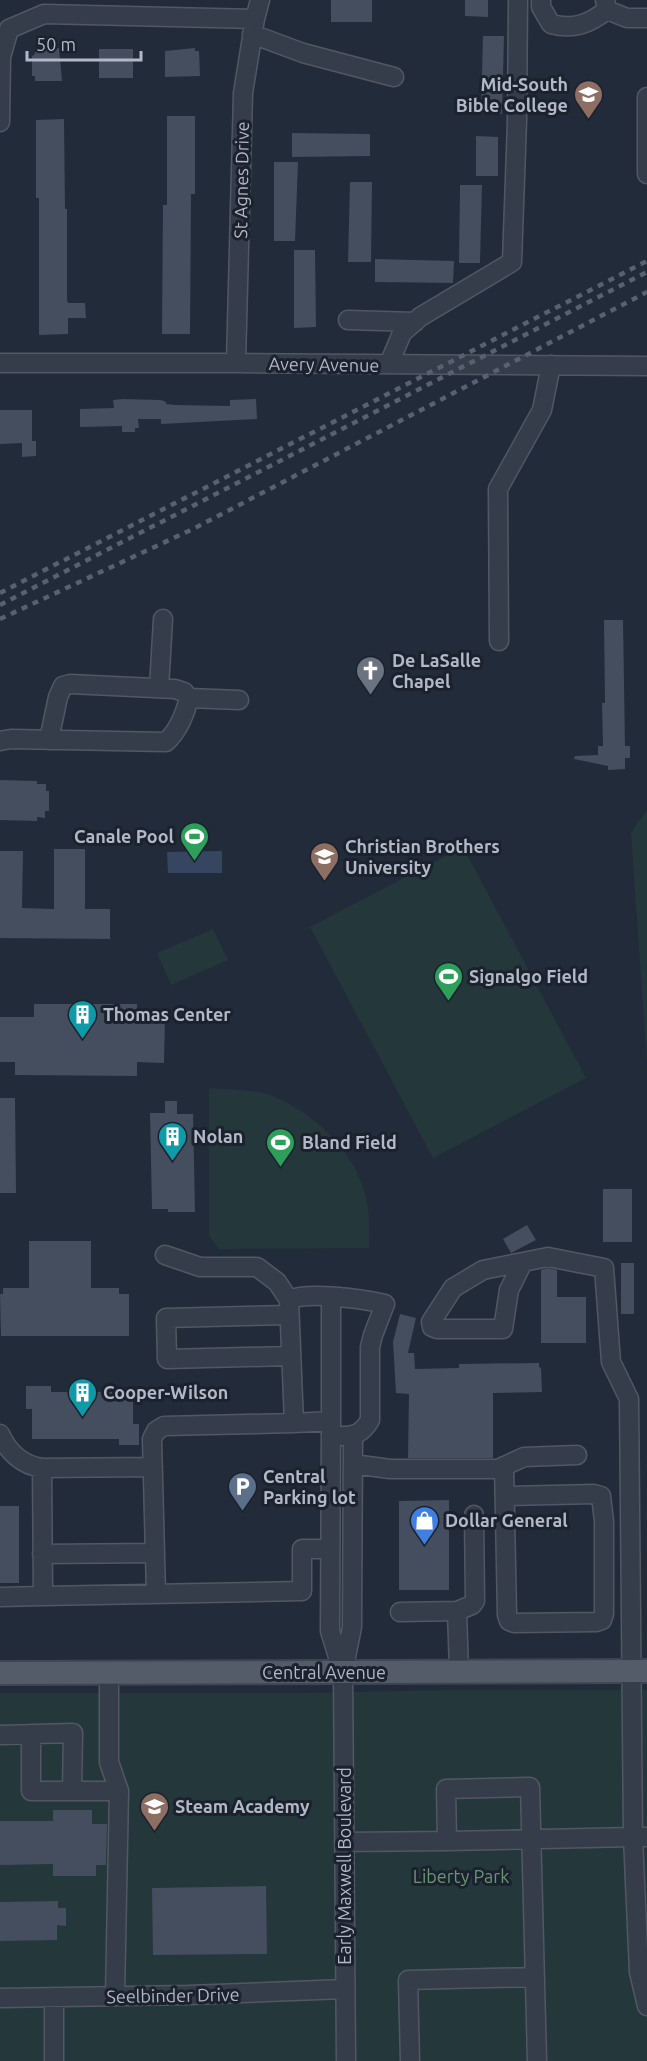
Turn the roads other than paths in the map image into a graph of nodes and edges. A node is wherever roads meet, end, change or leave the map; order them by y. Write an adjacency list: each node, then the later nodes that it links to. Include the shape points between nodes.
1 (260, 0): 6 (street, St Agnes Drive)
2 (518, 0): 12 (street, via 512,262)
3 (541, 0): 4 (street, via 552,24 565,27 587,23)
4 (606, 5): 5 (street, via 627,18)
5 (647, 18)
6 (253, 26): 7 (street, via 303,53); 9 (street, via 44,14 9,29 1,57); 14 (street, St Agnes Drive, via 243,93)
7 (394, 77)
8 (647, 97): 10 (street)
9 (0, 122)
10 (647, 174)
11 (348, 320): 12 (street)
12 (415, 322): 15 (street, via 402,333)
13 (0, 363): 14 (street, Avery Avenue)
14 (236, 363): 15 (street, Avery Avenue)
15 (389, 364): 16 (street, Avery Avenue)
16 (551, 365): 17 (street, Avery Avenue); 19 (street, via 542,410 498,489)
17 (647, 366)
18 (163, 619): 20 (street)
19 (499, 641)
20 (159, 688): 21 (street, via 184,692); 23 (street, via 63,686)
21 (189, 698): 22 (street); 23 (street, via 174,734 166,742)
22 (239, 700)
23 (49, 740): 24 (street)
24 (0, 741)
25 (165, 1255): 28 (street, via 200,1267 257,1267 277,1282)
26 (523, 1262): 26 (street, via 510,1290 503,1329 432,1327 431,1322 453,1288 483,1270); 50 (street, via 548,1257 604,1268 611,1362 629,1399)
27 (331, 1298): 28 (street, via 304,1295); 31 (street); 33 (street, via 385,1304 370,1347 370,1420 364,1430)
28 (289, 1307): 29 (street); 29 (street, via 166,1318 166,1359)
29 (291, 1356): 30 (street)
30 (294, 1423): 31 (street); 37 (street, via 164,1426 152,1439)
31 (331, 1429): 33 (street); 41 (street)
32 (0, 1434): 38 (street, via 12,1454 30,1466)
33 (353, 1436): 35 (street)
34 (577, 1455): 36 (street, via 524,1457)
35 (353, 1464): 36 (street, via 390,1469); 52 (street, via 352,1627)
36 (504, 1466): 39 (street)
37 (153, 1467): 38 (street); 42 (street)
38 (42, 1468): 43 (street)
39 (505, 1496): 39 (street, via 509,1621 602,1620 602,1496)
40 (474, 1515): 48 (street, via 475,1601)
41 (330, 1549): 44 (street, via 302,1549 302,1591); 52 (street, via 330,1631)
42 (155, 1553): 43 (street); 44 (street)
43 (42, 1554): 45 (street)
44 (156, 1594): 45 (street)
45 (43, 1596): 46 (street)
46 (0, 1597)
47 (400, 1611): 48 (street)
48 (457, 1611): 49 (street)
49 (459, 1671): 50 (main road, Central Avenue); 52 (main road, Central Avenue)
50 (639, 1671): 58 (street)
51 (109, 1672): 52 (main road, Central Avenue); 53 (main road, Central Avenue); 57 (street, via 109,1762)
52 (343, 1672): 61 (street, Early Maxwell Boulevard)
53 (0, 1673)
54 (31, 1734): 55 (street); 56 (street, via 31,1791); 56 (street, via 73,1733)
55 (0, 1735)
56 (72, 1791): 57 (street)
57 (119, 1791): 64 (street)
58 (640, 1837): 59 (street); 67 (street, via 639,1972)
59 (531, 1839): 60 (street); 60 (street, via 530,1787 499,1787 446,1789); 62 (street)
60 (447, 1841): 61 (street)
61 (344, 1842): 63 (street, Early Maxwell Boulevard)
62 (535, 1977): 70 (street, via 408,1980); 71 (street)
63 (345, 1989): 64 (street, Seelbinder Drive); 69 (street, Early Maxwell Boulevard)
64 (115, 1996): 65 (street, Seelbinder Drive)
65 (54, 1997): 66 (street, Seelbinder Drive); 68 (street)
66 (0, 1998)
67 (647, 2006)
68 (54, 2061)
69 (346, 2061)
70 (410, 2061)
71 (537, 2061)

